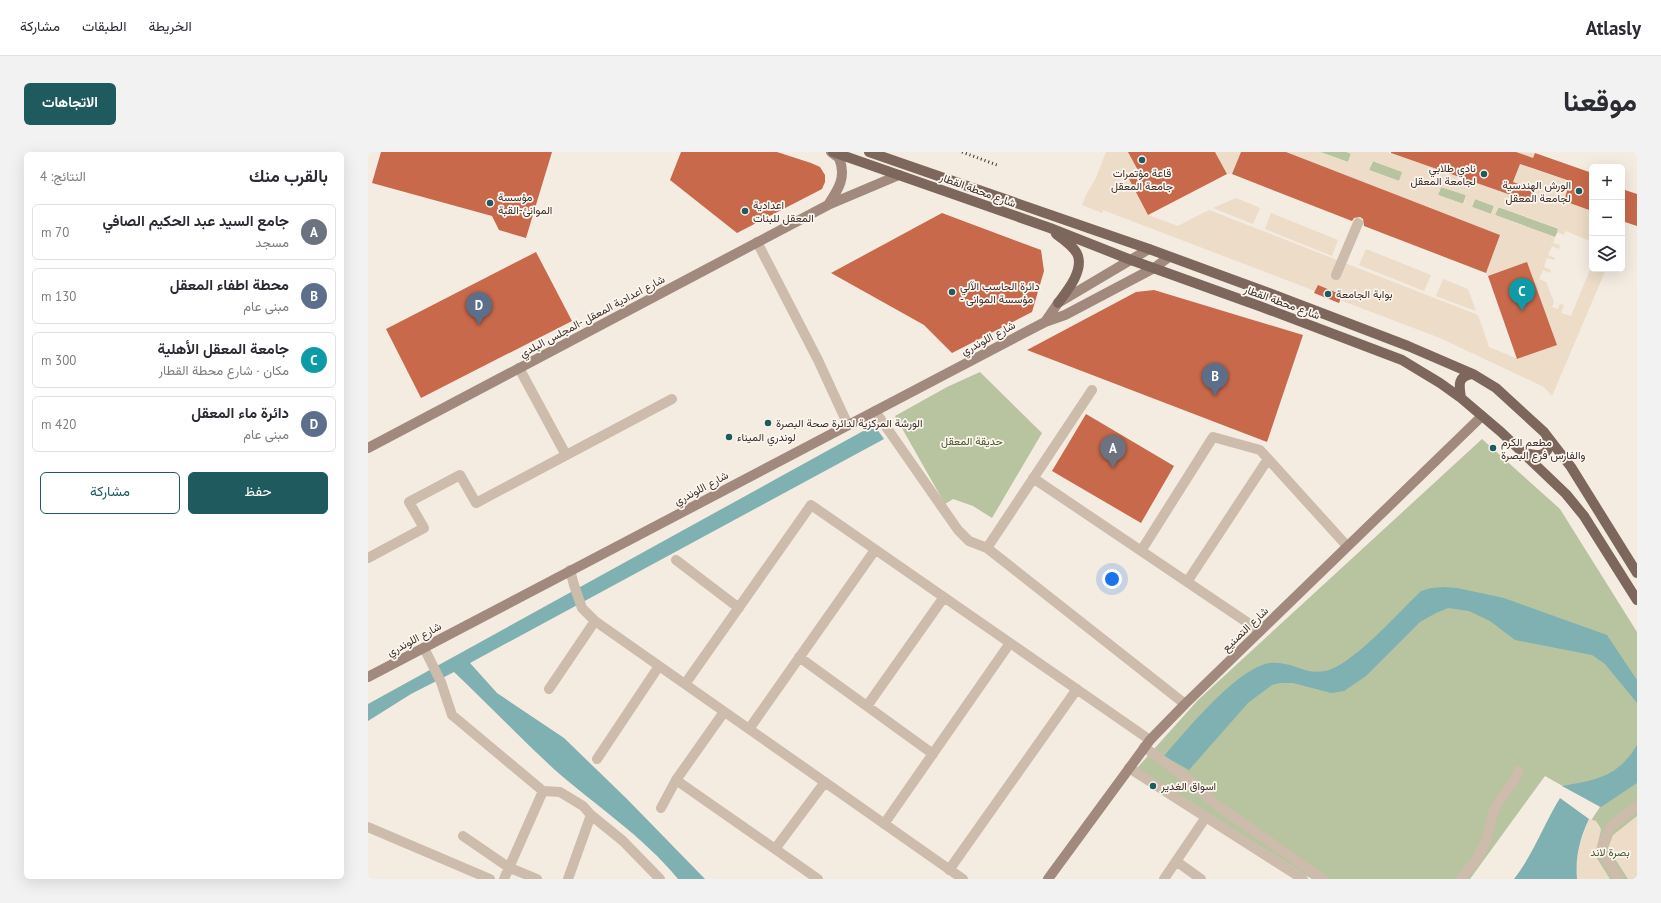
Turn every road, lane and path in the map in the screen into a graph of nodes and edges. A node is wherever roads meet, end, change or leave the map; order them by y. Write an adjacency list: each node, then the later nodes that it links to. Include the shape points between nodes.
1 (832, 152): 3 (main road, شارع محطة القطار); 4 (street, via 839,158 843,174 839,189)
2 (869, 152): 8 (main road, شارع محطة القطار)
3 (899, 175): 4 (street, شارع اعدادية المعقل -المجلس البلدي); 6 (main road, شارع محطة القطار)
4 (828, 205): 7 (street, شارع اعدادية المعقل -المجلس البلدي)
5 (1358, 223): 12 (street)
6 (1050, 228): 10 (main road, شارع محطة القطار); 14 (main road, via 1078,256 1078,271 1073,283)
7 (757, 242): 17 (street, شارع اعدادية المعقل -المجلس البلدي); 24 (street, via 818,360)
8 (1149, 249): 9 (main road, شارع محطة القطار); 10 (street)
9 (1169, 257): 11 (street, شارع اللوندري); 13 (main road, شارع محطة القطار)
10 (1131, 260): 11 (main road, شارع محطة القطار); 14 (street)
11 (1154, 268): 15 (main road, شارع محطة القطار); 16 (street, شارع اللوندري, via 1065,315)
12 (1336, 276)
13 (1269, 293): 15 (main road); 18 (main road, شارع محطة القطار, via 1408,346)
14 (1058, 303): 16 (street)
15 (1262, 307): 20 (main road, شارع محطة القطار, via 1402,360)
16 (1045, 322): 22 (street, شارع اللوندري)
17 (519, 368): 26 (street, شارع اعدادية المعقل -المجلس البلدي); 28 (street)
18 (1473, 374): 20 (main road, via 1466,375 1461,380); 25 (main road, شارع محطة القطار, via 1496,388)
19 (1092, 390): 30 (street)
20 (1461, 398): 23 (main road, شارع محطة القطار)
21 (672, 399): 28 (street)
22 (875, 410): 24 (street, شارع اللوندري); 32 (street, via 958,530 969,541)
23 (1482, 416): 27 (main road, شارع محطة القطار); 31 (street, شارع التصنيع)
24 (848, 425): 37 (street, شارع اللوندري)
25 (1544, 432): 27 (main road, via 1548,449 1544,454 1538,456); 38 (main road, شارع محطة القطار, via 1571,467)
26 (368, 448)
27 (1520, 451): 41 (main road, شارع محطة القطار, via 1566,494 1584,516)
28 (566, 455): 35 (street, via 476,503 460,475 409,502 424,528)
29 (1268, 459): 31 (street); 34 (street, via 1260,450 1213,437); 39 (street)
30 (1033, 478): 32 (street); 34 (street)
31 (1347, 546): 44 (street, شارع التصنيع)
32 (987, 548): 53 (street)
33 (875, 550): 40 (street); 42 (street, via 810,505); 47 (street)
34 (1141, 551): 39 (street)
35 (368, 558)
36 (676, 560): 42 (street)
37 (570, 570): 43 (street, via 582,608); 46 (street, شارع اللوندري)
38 (1637, 573)
39 (1187, 582): 44 (street)
40 (944, 597): 45 (street); 54 (street)
41 (1637, 600)
42 (739, 608): 50 (street)
43 (595, 621): 48 (street); 51 (street)
44 (1260, 631): 53 (street, شارع التصنيع)
45 (1010, 643): 52 (street); 58 (street)
46 (424, 648): 49 (street, شارع اللوندري); 64 (street, via 441,682 452,715)
47 (799, 657): 54 (street); 56 (street)
48 (659, 666): 50 (street); 59 (street)
49 (368, 677)
50 (685, 684): 55 (street)
51 (549, 689)
52 (1076, 689): 57 (street); 75 (street)
53 (1184, 704): 57 (street, شارع التصنيع)
54 (867, 706): 58 (street)
55 (724, 712): 56 (street); 62 (street)
56 (749, 729): 63 (street)
57 (1147, 743): 60 (street, شارع التصنيع); 87 (street, via 1218,806)
58 (933, 754): 69 (street)
59 (597, 759)
60 (1129, 768): 68 (street); 83 (street, شارع التصنيع)
61 (1518, 771): 88 (street, via 1493,813 1486,841 1478,857)
62 (676, 780): 66 (street); 72 (street)
63 (825, 782): 69 (street); 72 (street)
64 (543, 791): 67 (street, via 560,792 583,806); 74 (street)
65 (1637, 806): 89 (street, via 1610,826 1601,850)
66 (661, 808)
67 (591, 815): 79 (street); 80 (street, via 623,841)
68 (1206, 817): 73 (street); 86 (street)
69 (884, 824): 75 (street)
70 (368, 826): 76 (street)
71 (463, 836): 74 (street)
72 (775, 849): 81 (street)
73 (1176, 861): 84 (street); 85 (street)
74 (508, 867): 77 (street); 78 (street)
75 (949, 870): 82 (street)
76 (490, 879)
77 (504, 879)
78 (537, 879)
79 (568, 879)
80 (659, 879)
81 (818, 879)
82 (962, 879)
83 (1048, 879)
84 (1164, 879)
85 (1201, 879)
86 (1303, 879)
87 (1323, 879)
88 (1462, 879)
89 (1619, 879)

